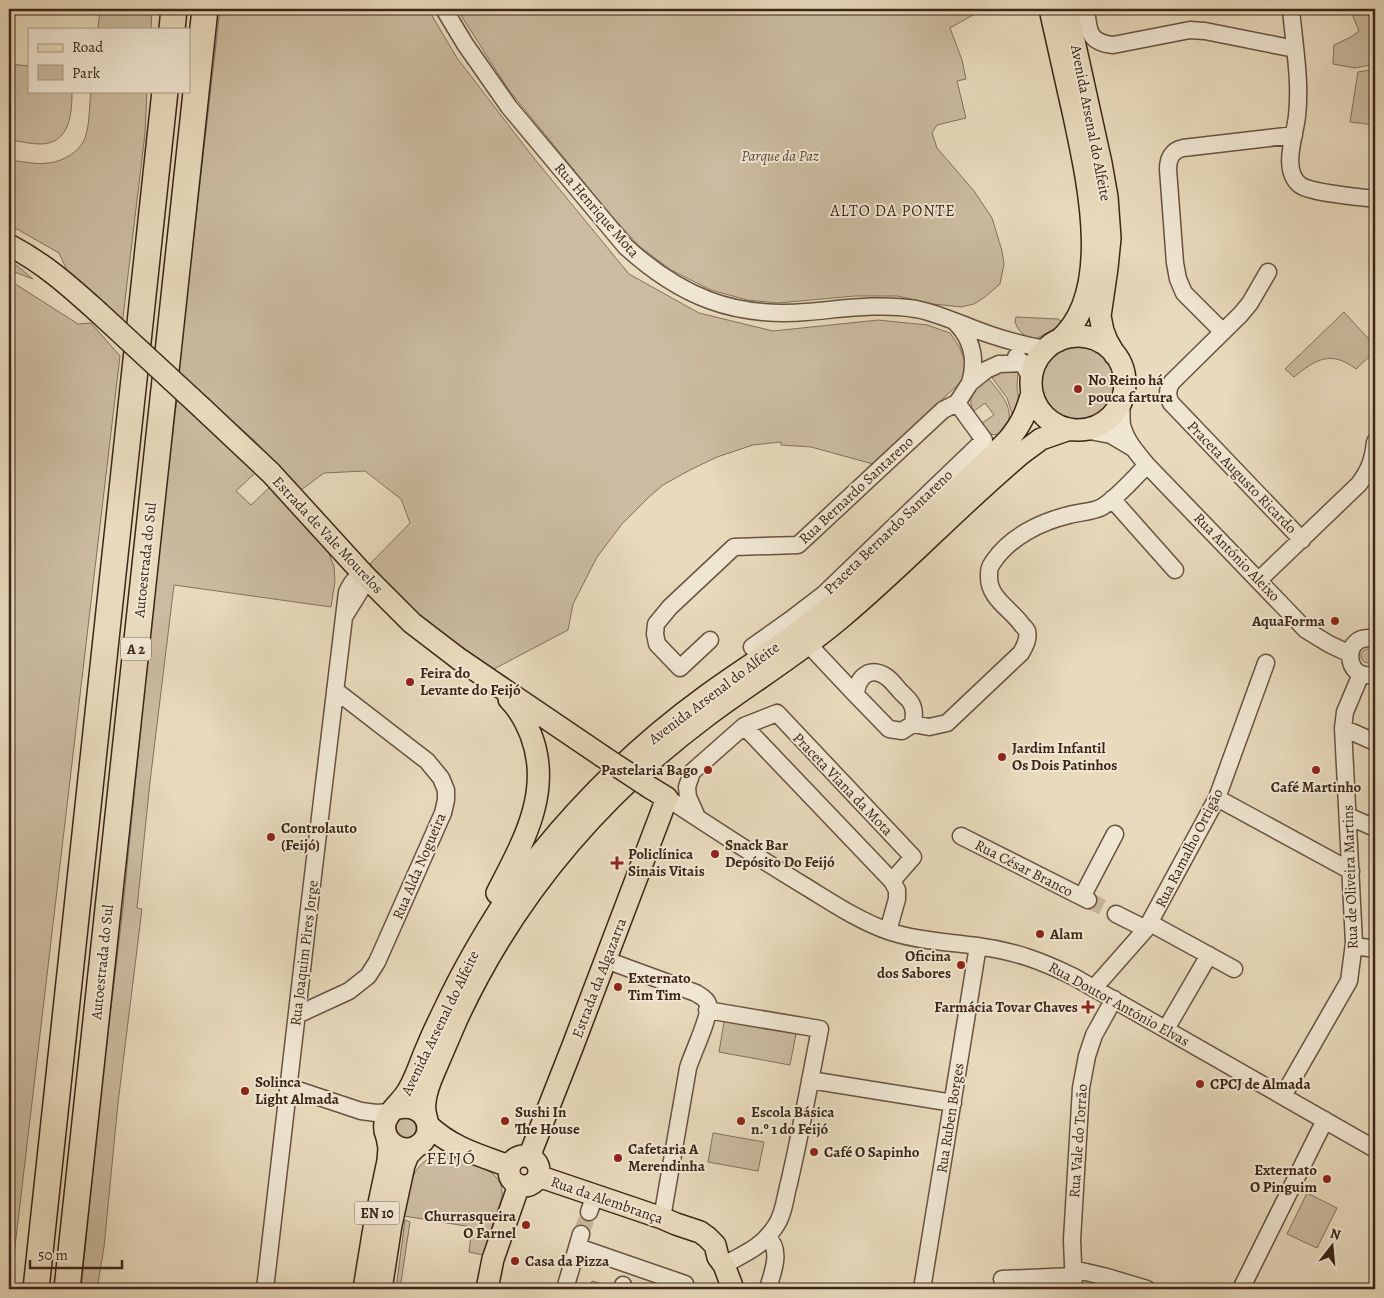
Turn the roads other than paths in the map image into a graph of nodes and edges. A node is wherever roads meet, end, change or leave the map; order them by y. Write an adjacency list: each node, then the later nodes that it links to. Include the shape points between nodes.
1 (174, 9): 8 (highway)
2 (205, 9): 92 (highway, Autoestrada do Sul / A 2)
3 (444, 9): 15 (street, Rua Henrique Mota, via 508,107 626,247 670,282 708,301 738,309 769,313 894,306)
4 (1050, 9): 18 (main road, Avenida Arsenal do Alfeite, via 1084,166 1092,238 1083,303 1070,329)
5 (1067, 9): 19 (main road, Avenida Arsenal do Alfeite, via 1107,197 1110,238 1100,316)
6 (1086, 9): 9 (street, via 1092,37 1104,44 1196,30)
7 (1291, 9): 9 (street)
8 (172, 28)
9 (1295, 49): 11 (street, via 1298,114)
10 (165, 92): 91 (highway, Autoestrada do Sul / A 2)
11 (1294, 135): 12 (street, via 1290,167 1295,180 1312,190); 16 (street, via 1182,148 1175,151 1169,160 1178,280 1184,293)
12 (1375, 200)
13 (9, 245): 30 (main road, Estrada de Vale Mourelos, bridge, via 50,270 202,408 260,462)
14 (1268, 272): 16 (street, via 1248,306)
15 (951, 319): 17 (street, Rua Henrique Mota); 21 (street, Rua Bernardo Santareno, via 964,332 972,347 974,362)
16 (1223, 332): 29 (street, Praceta Augusto Ricardo, via 1172,382 1168,397)
17 (990, 335): 18 (street, Rua Henrique Mota, via 1024,345); 20 (street, Rua Henrique Mota)
18 (1052, 345): 19 (main road, via 1071,337 1085,337 1099,342); 20 (main road, via 1038,360)
19 (1115, 355): 22 (main road, via 1124,374)
20 (1029, 378): 21 (street, Rua Bernardo Santareno, via 999,364); 24 (main road, via 1037,406 1046,417 1057,425); 73 (main road, Avenida Arsenal do Alfeite, via 1027,411 1009,439 812,622 708,694 646,743 595,791 526,871 505,901 464,971)
21 (970, 382): 23 (street, Rua Bernardo Santareno)
22 (1121, 401): 24 (main road, via 1114,413 1098,426); 26 (street, Rua António Aleixo, via 1122,425)
23 (957, 403): 37 (street, Rua Bernardo Santareno, via 943,410 798,545 734,547 670,606 656,624 657,644 680,668); 39 (street, Praceta Bernardo Santareno, via 984,440 824,594)
24 (1077, 430): 26 (street, Rua António Aleixo, via 1111,435); 38 (main road, Avenida Arsenal do Alfeite, via 1041,439 1017,457 860,602)
25 (1375, 442): 29 (street, via 1368,472)
26 (1133, 448): 27 (street, Rua António Aleixo)
27 (1148, 465): 28 (street); 33 (street, Rua António Aleixo)
28 (1112, 499): 31 (street); 46 (street, via 1090,512 1063,517 1037,527 1023,534 997,556 989,568 988,583 993,594 1027,632 1027,642 1021,653 946,723 929,727)
29 (1302, 540): 33 (street, Praceta Augusto Ricardo)
30 (337, 545): 32 (main road, Estrada de Vale Mourelos); 34 (street, Rua Joaquim Pires Jorge, via 345,568)
31 (1175, 570)
32 (365, 576): 34 (street, via 352,583); 35 (main road, Estrada de Vale Mourelos)
33 (1259, 580): 40 (street, Rua António Aleixo, via 1306,630)
34 (347, 605): 35 (street, via 365,599); 44 (street, Rua Joaquim Pires Jorge)
35 (393, 605): 42 (main road, Estrada de Vale Mourelos, via 422,632)
36 (1375, 639): 40 (street, via 1356,642)
37 (710, 640)
38 (808, 644): 45 (street); 82 (main road, Avenida Arsenal do Alfeite, via 669,746 607,801 539,880 464,1002 426,1094)
39 (752, 647)
40 (1350, 654): 43 (street, via 1354,669)
41 (1266, 663): 51 (street, Rua Ramalho Ortigão)
42 (480, 674): 50 (main road, Estrada de Vale Mourelos, bridge); 73 (main road, via 512,702 528,730 537,761 537,797 523,841 461,967)
43 (1368, 674): 48 (street, Rua de Oliveira Martins, via 1345,712)
44 (335, 690): 71 (street, Rua Joaquim Pires Jorge); 71 (street, Rua Alda Nogueira, via 427,762 441,778 446,800 378,962 368,976 349,991)
45 (856, 694): 46 (street, via 889,729 902,730); 46 (street, via 856,685 868,673 887,677 912,702)
46 (913, 724)
47 (744, 726): 53 (street, Praceta Viana da Mota, via 692,772 687,787 688,797); 58 (street, Praceta Viana da Mota); 58 (street, Praceta Viana da Mota, via 776,713 912,857)
48 (1343, 728): 49 (street); 52 (street, Rua de Oliveira Martins)
49 (1375, 742)
50 (667, 798): 53 (street, Rua Doutor António Elvas); 66 (main road, Estrada da Algazarra)
51 (1217, 798): 57 (street); 60 (street, Rua Ramalho Ortigão)
52 (1348, 816): 54 (street); 57 (street, Rua de Oliveira Martins)
53 (697, 818): 61 (street, Rua Doutor António Elvas, via 852,915)
54 (1375, 828)
55 (1115, 834): 56 (street, Rua César Branco, via 1085,898)
56 (961, 836)
57 (1351, 872): 63 (street, Rua de Oliveira Martins)
58 (892, 880): 61 (street, via 897,899)
59 (1116, 914): 60 (street)
60 (1148, 926): 65 (street); 68 (street, Rua Ramalho Ortigão)
61 (888, 931): 62 (street, Rua Doutor António Elvas)
62 (978, 946): 68 (street, Rua Doutor António Elvas, via 1037,960); 77 (street, Rua Ruben Borges)
63 (1354, 948): 64 (street); 76 (street, Rua de Oliveira Martins, via 1349,981)
64 (1375, 949)
65 (1209, 955): 67 (street); 72 (street)
66 (606, 960): 70 (street, via 696,993 706,1000); 84 (main road, Estrada da Algazarra)
67 (1234, 969)
68 (1094, 988): 69 (street, Rua Doutor António Elvas)
69 (1114, 999): 72 (street, Rua Doutor António Elvas); 88 (street, Rua Vale do Torrão, via 1094,1035 1081,1088 1072,1240)
70 (707, 1010): 74 (street, via 820,1029); 85 (street, via 684,1087)
71 (297, 1015): 75 (street, Rua Joaquim Pires Jorge)
72 (1166, 1029): 76 (street, Rua Doutor António Elvas)
73 (428, 1045): 79 (main road, Avenida Arsenal do Alfeite, via 410,1087)
74 (810, 1080): 77 (street); 86 (street, via 781,1215)
75 (289, 1087): 78 (street); 93 (street, Rua Joaquim Pires Jorge)
76 (1283, 1096): 80 (street, Rua Doutor António Elvas)
77 (953, 1103): 100 (street, Rua Ruben Borges)
78 (352, 1109): 79 (street, via 368,1112); 81 (street)
79 (393, 1110): 81 (main road, via 386,1122); 82 (main road, via 406,1106 422,1113)
80 (1325, 1120): 83 (street, Rua Doutor António Elvas); 102 (street)
81 (386, 1134): 82 (main road, via 392,1144 408,1149); 94 (main road, EN 10, via 388,1161)
82 (423, 1134): 84 (main road, Rua da Alembrança); 95 (main road, EN 10, via 404,1165)
83 (1375, 1149)
84 (524, 1171): 85 (main road, Rua da Alembrança, via 592,1204); 96 (main road, Estrada da Algazarra)
85 (669, 1221): 87 (main road, Rua da Alembrança)
86 (768, 1237): 87 (street, via 756,1248); 99 (street, via 776,1248)
87 (721, 1261): 98 (main road)
88 (1073, 1278): 89 (street); 101 (street, via 1107,1277)
89 (1002, 1280)
90 (685, 1284): 97 (street, via 579,1241)
91 (36, 1289)
92 (67, 1289)
93 (265, 1289)
94 (364, 1289)
95 (381, 1289)
96 (487, 1289)
97 (565, 1289)
98 (733, 1289)
99 (768, 1289)
100 (922, 1289)
101 (1147, 1289)
102 (1241, 1289)

